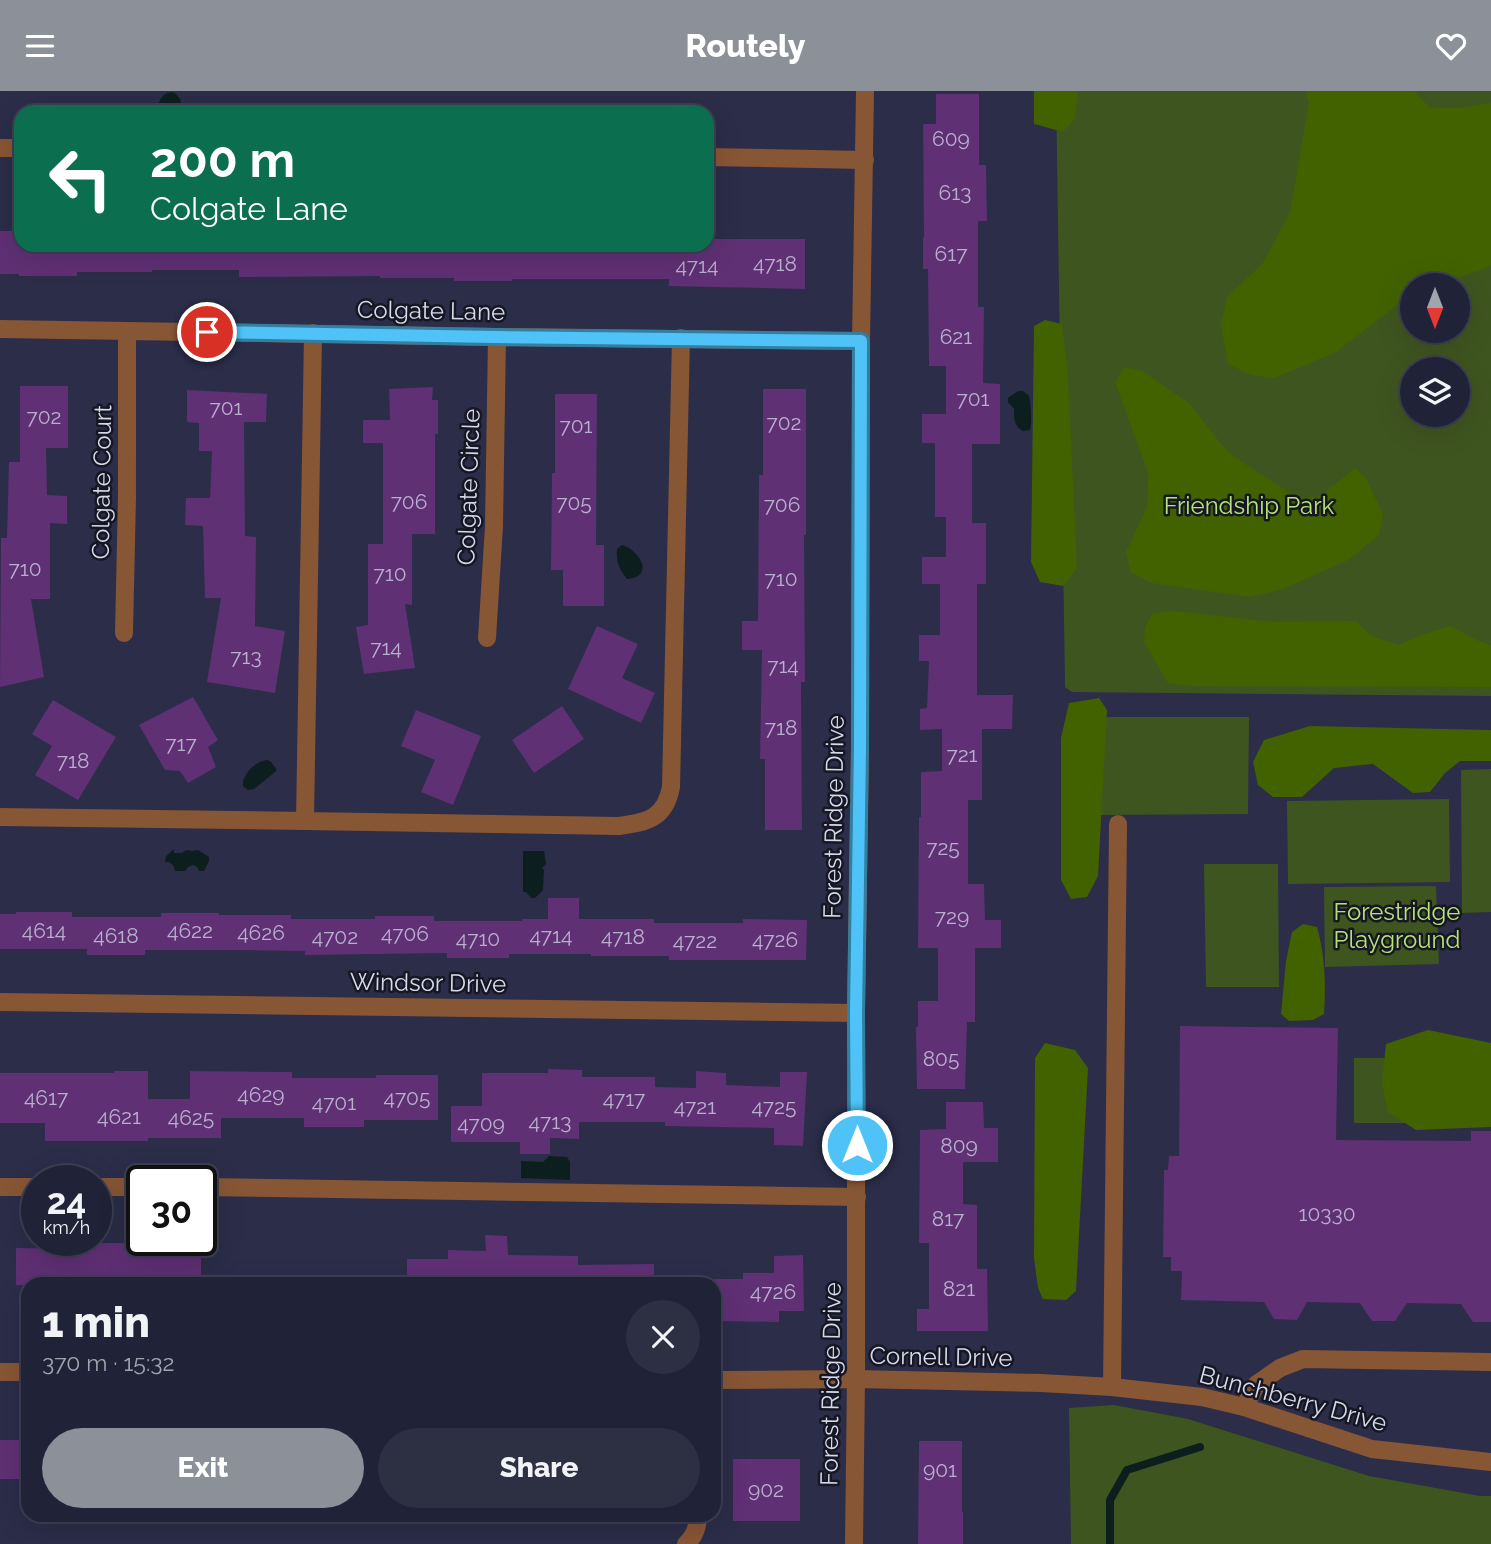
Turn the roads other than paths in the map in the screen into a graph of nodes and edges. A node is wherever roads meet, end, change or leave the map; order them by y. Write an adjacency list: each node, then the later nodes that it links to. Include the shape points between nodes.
1 (865, 91): 3 (street, Forest Ridge Drive)
2 (714, 157): 3 (street)
3 (865, 159): 9 (street, Forest Ridge Drive)
4 (0, 329): 5 (street, Colgate Lane)
5 (127, 331): 6 (street, Colgate Lane); 10 (street, Colgate Court)
6 (313, 333): 7 (street, Colgate Lane); 13 (street)
7 (496, 337): 8 (street, Colgate Lane); 11 (street, Colgate Circle, via 494,526)
8 (681, 338): 9 (street, Colgate Lane); 13 (street, via 671,787 662,811 641,823 619,826)
9 (861, 341): 16 (street, Forest Ridge Drive)
10 (124, 633)
11 (487, 638)
12 (0, 817): 13 (street)
13 (305, 821)
14 (1118, 824): 27 (street)
15 (0, 1002): 16 (street, Windsor Drive)
16 (856, 1013): 20 (street, Forest Ridge Drive)
17 (0, 1187): 18 (street)
18 (21, 1187)
19 (217, 1187): 20 (street)
20 (857, 1197): 24 (street, Forest Ridge Drive)
21 (1491, 1362): 28 (street, via 1303,1359 1257,1384)
22 (0, 1372): 23 (street)
23 (21, 1372)
24 (856, 1379): 25 (street, Cornell Drive); 26 (street, Cornell Drive); 32 (street, Forest Ridge Drive)
25 (721, 1380)
26 (1041, 1384): 27 (street, Bunchberry Drive)
27 (1112, 1387): 28 (street, Bunchberry Drive, via 1202,1397)
28 (1244, 1407): 29 (street, Bunchberry Drive, via 1372,1449)
29 (1491, 1462)
30 (698, 1522): 31 (street)
31 (686, 1544)
32 (854, 1544)

